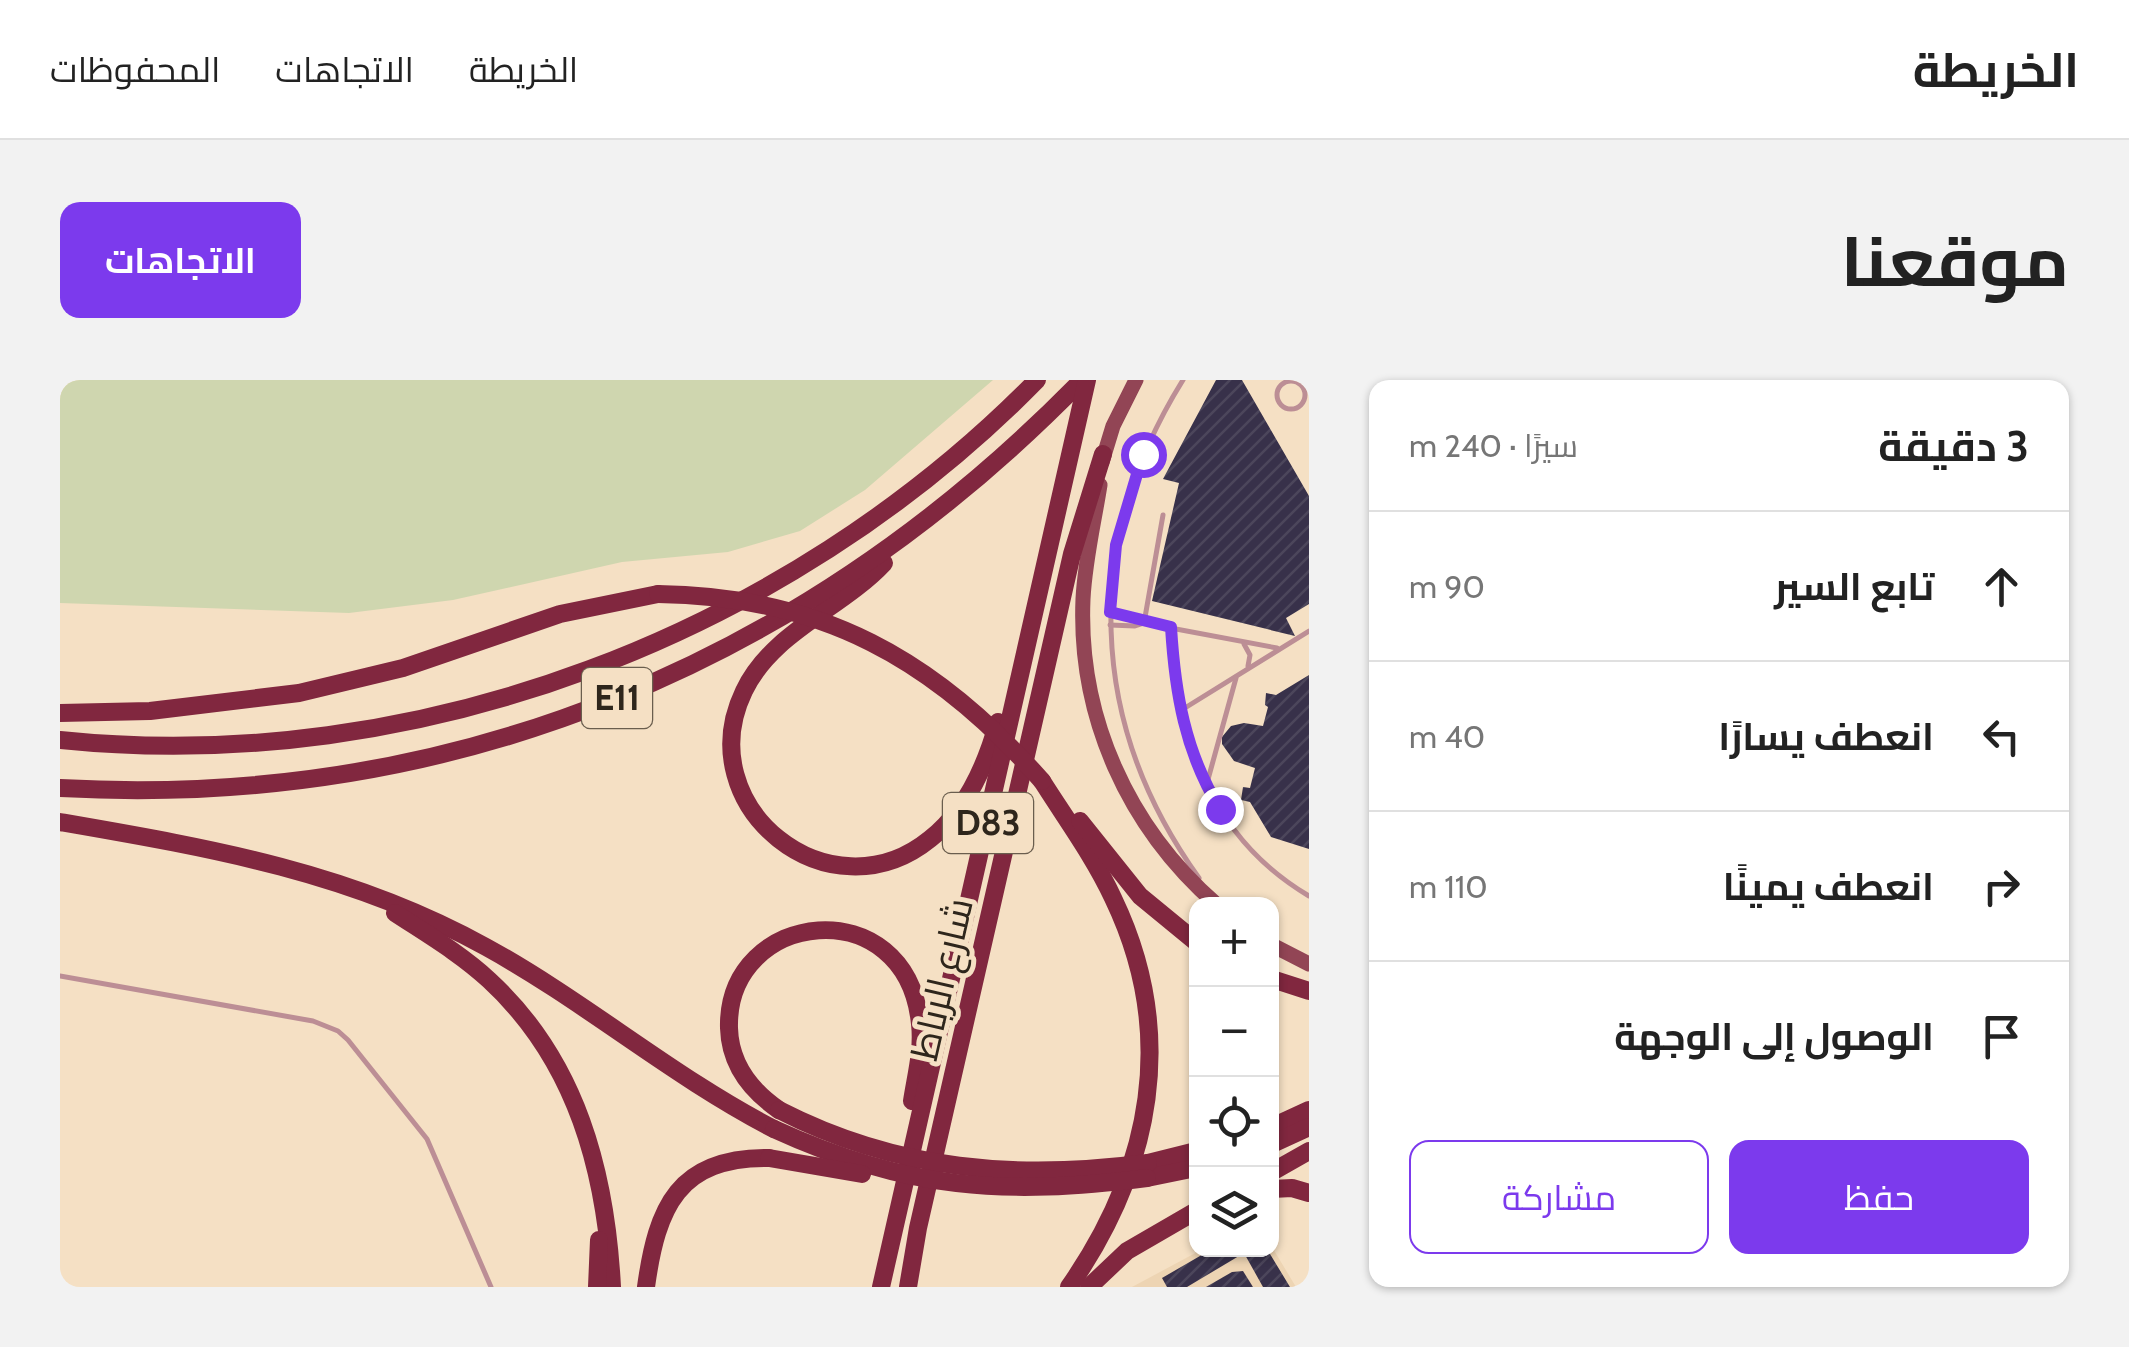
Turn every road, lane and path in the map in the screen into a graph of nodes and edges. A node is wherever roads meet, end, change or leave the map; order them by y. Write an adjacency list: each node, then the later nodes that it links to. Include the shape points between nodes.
1 (1038, 380): 21 (highway, E11, via 938,470 847,537 733,604 604,664 420,720 325,735 173,745)
2 (1085, 380): 8 (highway, E11, via 998,464); 14 (highway, شارع الرباط / D83)
3 (1136, 380): 6 (main road)
4 (1183, 380): 9 (lane, via 1132,486 1116,545)
5 (1279, 383): 5 (lane, via 1280,403 1300,406 1301,386)
6 (1103, 454): 28 (main road, via 1083,601 1094,707 1118,780 1138,816); 57 (highway, شارع الرباط / D83, via 1072,554)
7 (1163, 516): 10 (lane)
8 (906, 537): 14 (highway, via 862,584 780,645 743,692 732,729 734,768 747,804 772,834 804,856 841,866 880,864 931,839 980,772); 24 (highway, E11, via 806,604 701,661 504,738 306,780 205,790)
9 (1110, 612): 10 (lane); 11 (lane)
10 (1144, 623): 11 (lane); 12 (lane)
11 (1110, 625): 29 (lane, via 1120,706 1137,764 1168,831)
12 (1171, 627): 15 (lane); 19 (lane)
13 (1309, 631): 16 (lane)
14 (1028, 637): 46 (highway, شارع الرباط / D83)
15 (1243, 643): 16 (lane); 17 (lane, via 1250,655)
16 (1276, 648): 17 (lane)
17 (1246, 669): 18 (lane)
18 (1236, 676): 19 (lane); 23 (lane)
19 (1180, 710): 23 (lane)
20 (60, 713): 22 (highway, bridge, via 150,711 299,693 402,668 560,614 658,594 747,600 818,619 912,664 968,707)
21 (60, 740)
22 (1042, 781): 30 (highway, via 1140,896); 58 (highway, via 1114,898 1142,984 1148,1029 1149,1074 1134,1163 1104,1232)
23 (1206, 786): 27 (lane, via 1253,851)
24 (60, 788)
25 (60, 822): 26 (highway, via 249,856)
26 (370, 896): 37 (highway, via 490,949 681,1076); 50 (highway, via 457,953 526,1020 581,1115)
27 (1309, 896)
28 (1208, 897)
29 (1212, 897)
30 (1189, 936)
31 (1279, 949): 32 (main road)
32 (1309, 964)
33 (60, 976): 53 (lane, via 338,1031 427,1139)
34 (1279, 982): 35 (highway)
35 (1309, 991)
36 (1309, 1110): 38 (highway)
37 (776, 1120): 45 (highway, bridge, via 865,1148 962,1167); 46 (highway, via 732,1052 729,1022 741,979 768,949 806,932 833,929 872,941 902,970 920,1021); 47 (highway, bridge, via 860,1162)
38 (1279, 1124)
39 (1309, 1127): 40 (highway)
40 (1279, 1141)
41 (1309, 1151): 44 (highway)
42 (1189, 1155): 45 (highway)
43 (1189, 1168): 45 (highway)
44 (1279, 1168)
45 (1147, 1171): 47 (highway, bridge, via 1062,1188)
46 (904, 1178): 52 (highway, شارع الرباط / D83)
47 (949, 1184): 56 (highway, bridge, via 902,1183 769,1158 723,1162 683,1186 668,1204 657,1225)
48 (1279, 1188): 49 (highway)
49 (1309, 1194)
50 (602, 1195): 54 (highway); 55 (highway)
51 (1189, 1215): 59 (highway, via 1127,1252)
52 (881, 1282)
53 (491, 1287)
54 (597, 1287)
55 (612, 1287)
56 (646, 1287)
57 (908, 1287)
58 (1069, 1287)
59 (1089, 1287)

